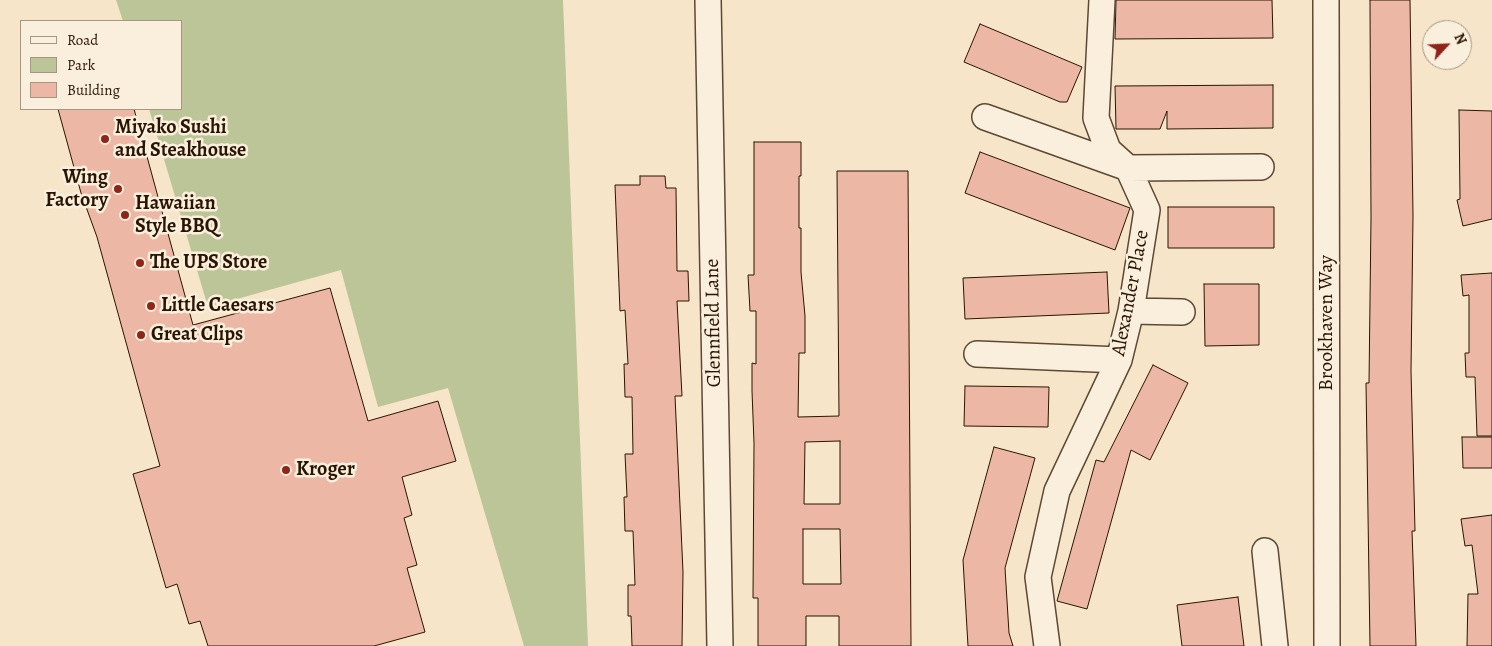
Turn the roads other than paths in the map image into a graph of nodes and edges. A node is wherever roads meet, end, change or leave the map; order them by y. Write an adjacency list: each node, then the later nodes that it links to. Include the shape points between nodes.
1 (708, 0): 12 (street, Glennfield Lane)
2 (1102, 0): 6 (street, Alexander Place, via 1096,118 1108,150)
3 (1326, 0): 15 (street, Brookhaven Way)
4 (985, 117): 6 (street)
5 (1261, 167): 6 (street)
6 (1128, 168): 7 (street, Alexander Place, via 1147,210)
7 (1131, 311): 8 (street); 10 (street, Alexander Place)
8 (1182, 312)
9 (976, 354): 10 (street)
10 (1119, 360): 13 (street, Alexander Place, via 1057,491 1038,577)
11 (1266, 551): 14 (street)
12 (720, 646)
13 (1047, 646)
14 (1275, 646)
15 (1327, 646)

